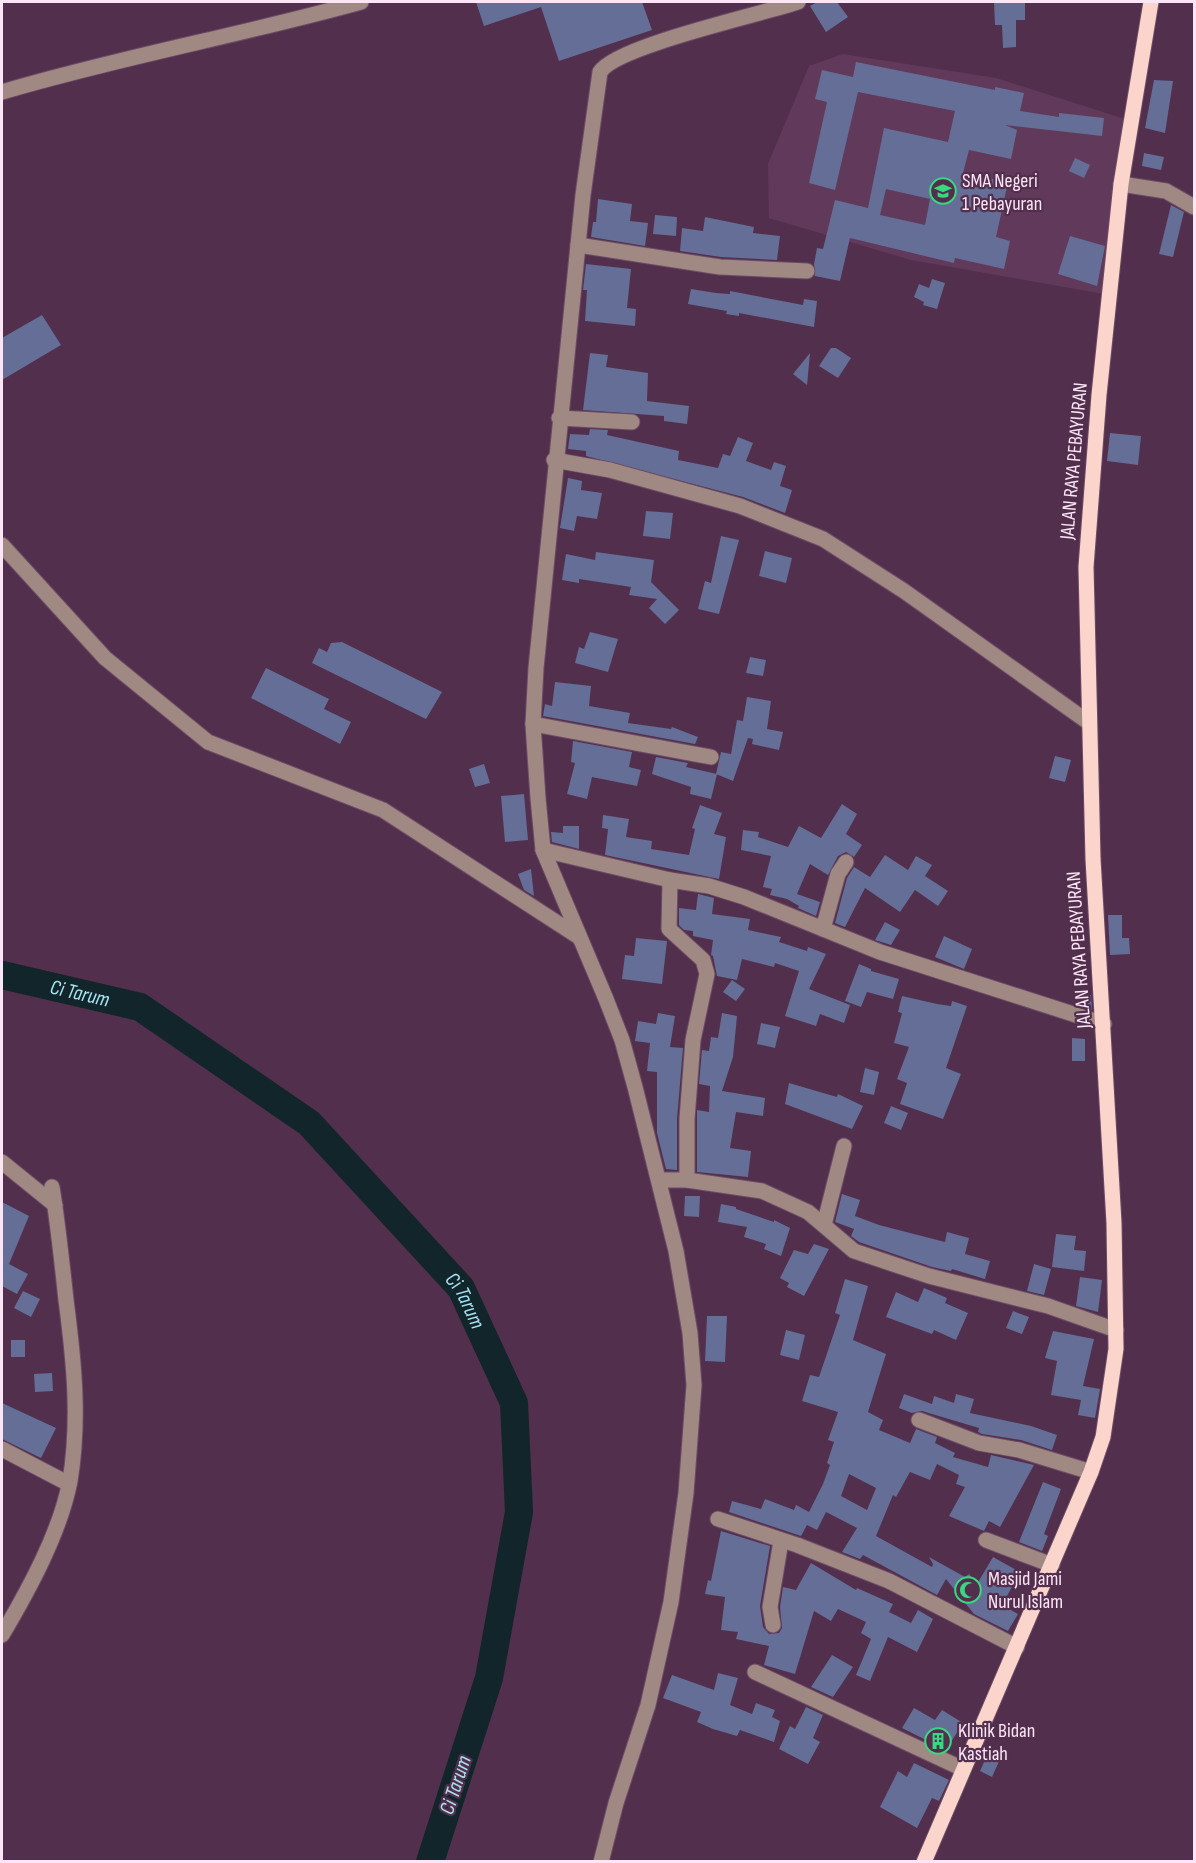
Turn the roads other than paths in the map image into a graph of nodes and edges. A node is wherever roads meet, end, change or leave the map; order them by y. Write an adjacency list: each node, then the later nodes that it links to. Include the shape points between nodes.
1 (360, 2): 4 (street)
2 (798, 2): 7 (street, via 698,28 602,68 595,91)
3 (1151, 2): 5 (main road, JALAN RAYA PEBAYURAN)
4 (2, 92)
5 (1121, 184): 6 (street, via 1166,191); 13 (main road, JALAN RAYA PEBAYURAN, via 1090,494 1086,567)
6 (1194, 207)
7 (578, 245): 8 (street, via 720,267); 9 (street)
8 (807, 271)
9 (559, 418): 10 (street); 11 (street)
10 (632, 422)
11 (554, 460): 13 (street, via 610,470 740,506 823,539 904,591); 14 (street)
12 (2, 545): 20 (street, via 105,658 208,742 383,810)
13 (1088, 722): 21 (main road, JALAN RAYA PEBAYURAN)
14 (533, 724): 15 (street); 16 (street)
15 (711, 758)
16 (543, 850): 18 (street); 20 (street)
17 (846, 862): 19 (street, via 838,874)
18 (670, 880): 19 (street, via 710,886); 24 (street, via 669,929 703,960 707,974 693,1040)
19 (823, 929): 21 (street, via 880,952)
20 (579, 937): 25 (street, via 621,1040)
21 (1104, 1024): 29 (main road, JALAN RAYA PEBAYURAN)
22 (844, 1146): 28 (street)
23 (2, 1162): 27 (street)
24 (687, 1179): 25 (street); 28 (street, via 762,1191 808,1212)
25 (658, 1180): 43 (street, via 676,1251 690,1333 694,1385 692,1438 660,1657)
26 (52, 1186): 27 (street)
27 (55, 1205): 33 (street, via 77,1384)
28 (824, 1225): 29 (street, via 854,1251 888,1264 1048,1306)
29 (1116, 1330): 32 (main road, JALAN RAYA PEBAYURAN, via 1111,1393 1103,1437)
30 (919, 1420): 32 (street, via 980,1443 1019,1450)
31 (2, 1449): 33 (street)
32 (1091, 1472): 37 (main road, JALAN RAYA PEBAYURAN)
33 (69, 1484): 39 (street, via 26,1594)
34 (718, 1519): 36 (street)
35 (986, 1540): 37 (street)
36 (781, 1541): 38 (street, via 770,1607); 40 (street, via 889,1581)
37 (1052, 1565): 40 (main road, JALAN RAYA PEBAYURAN)
38 (773, 1624)
39 (2, 1635)
40 (1017, 1647): 42 (main road, JALAN RAYA PEBAYURAN)
41 (755, 1672): 42 (street)
42 (963, 1769): 44 (main road, JALAN RAYA PEBAYURAN)
43 (601, 1862)
44 (924, 1862)

